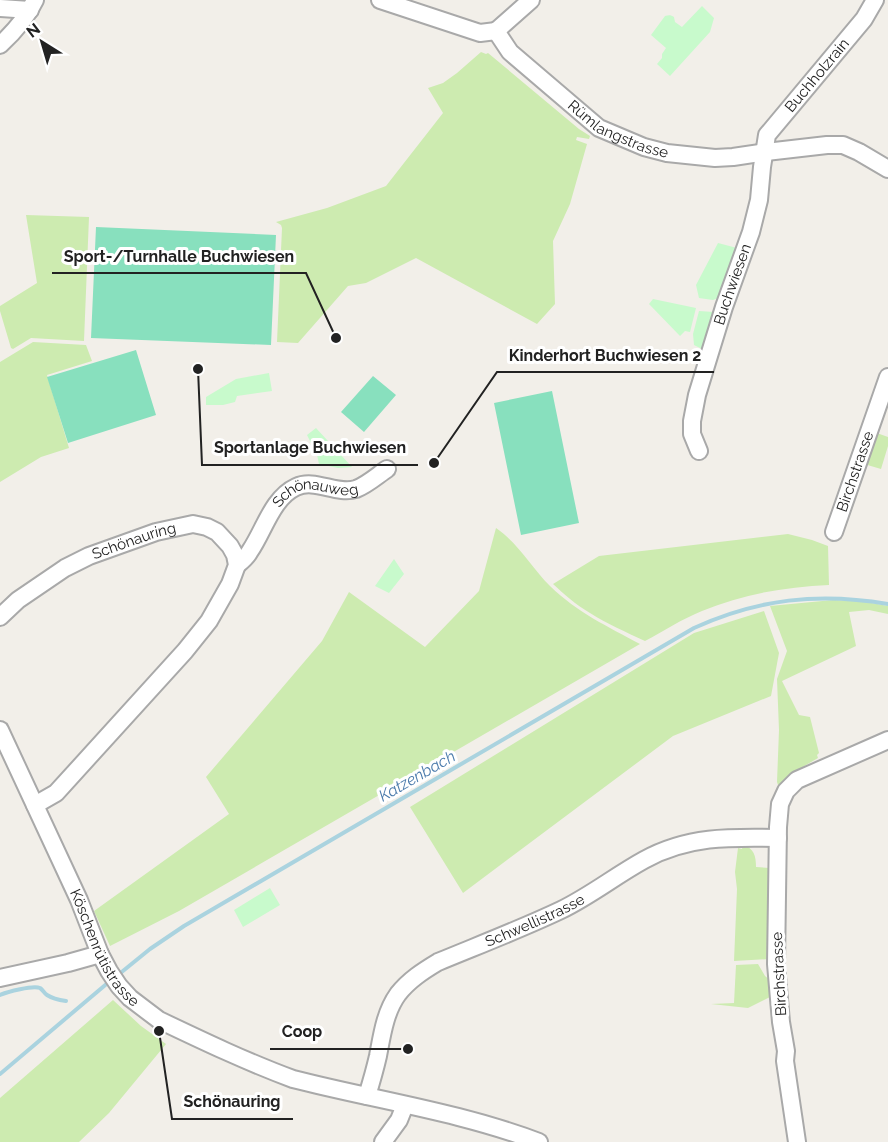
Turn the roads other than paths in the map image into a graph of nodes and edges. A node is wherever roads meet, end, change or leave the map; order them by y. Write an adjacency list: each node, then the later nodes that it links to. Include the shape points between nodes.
1 (380, 0): 6 (street, via 480,33)
2 (531, 0): 6 (street)
3 (875, 0): 8 (street, Buchholzrain, via 864,19 767,135)
4 (33, 5): 5 (street); 7 (street)
5 (0, 8)
6 (496, 31): 8 (street, Rümlangstrasse, via 510,52 599,128 667,153 733,158)
7 (0, 45)
8 (766, 152): 9 (street, Rümlangstrasse, via 843,145); 11 (street, Buchwiesen, via 751,232 695,404 692,434)
9 (888, 169)
10 (888, 377): 13 (street, Birchstrasse)
11 (699, 451)
12 (387, 469): 14 (street, Schönauweg, via 356,489 311,484 286,494 249,553)
13 (834, 532)
14 (237, 565): 15 (street, Schönauring, via 230,546 217,532 207,527 180,526 133,539 65,568); 18 (street, via 208,621 184,651 56,793)
15 (0, 617)
16 (0, 730): 18 (street, Köschenrütistrasse)
17 (888, 740): 19 (street, Birchstrasse, via 797,780 780,804)
18 (35, 805): 20 (street, Köschenrütistrasse)
19 (778, 838): 22 (street, Schwellistrasse, via 707,839 677,845 562,909 421,972 390,1008); 26 (street, Birchstrasse, via 776,964)
20 (100, 954): 21 (street); 22 (street, Köschenrütistrasse, via 119,986 159,1020 293,1079)
21 (0, 978)
22 (367, 1096): 23 (street, Köschenrütistrasse)
23 (405, 1105): 24 (street); 25 (street, Köschenrütistrasse)
24 (383, 1142)
25 (539, 1142)
26 (798, 1142)

